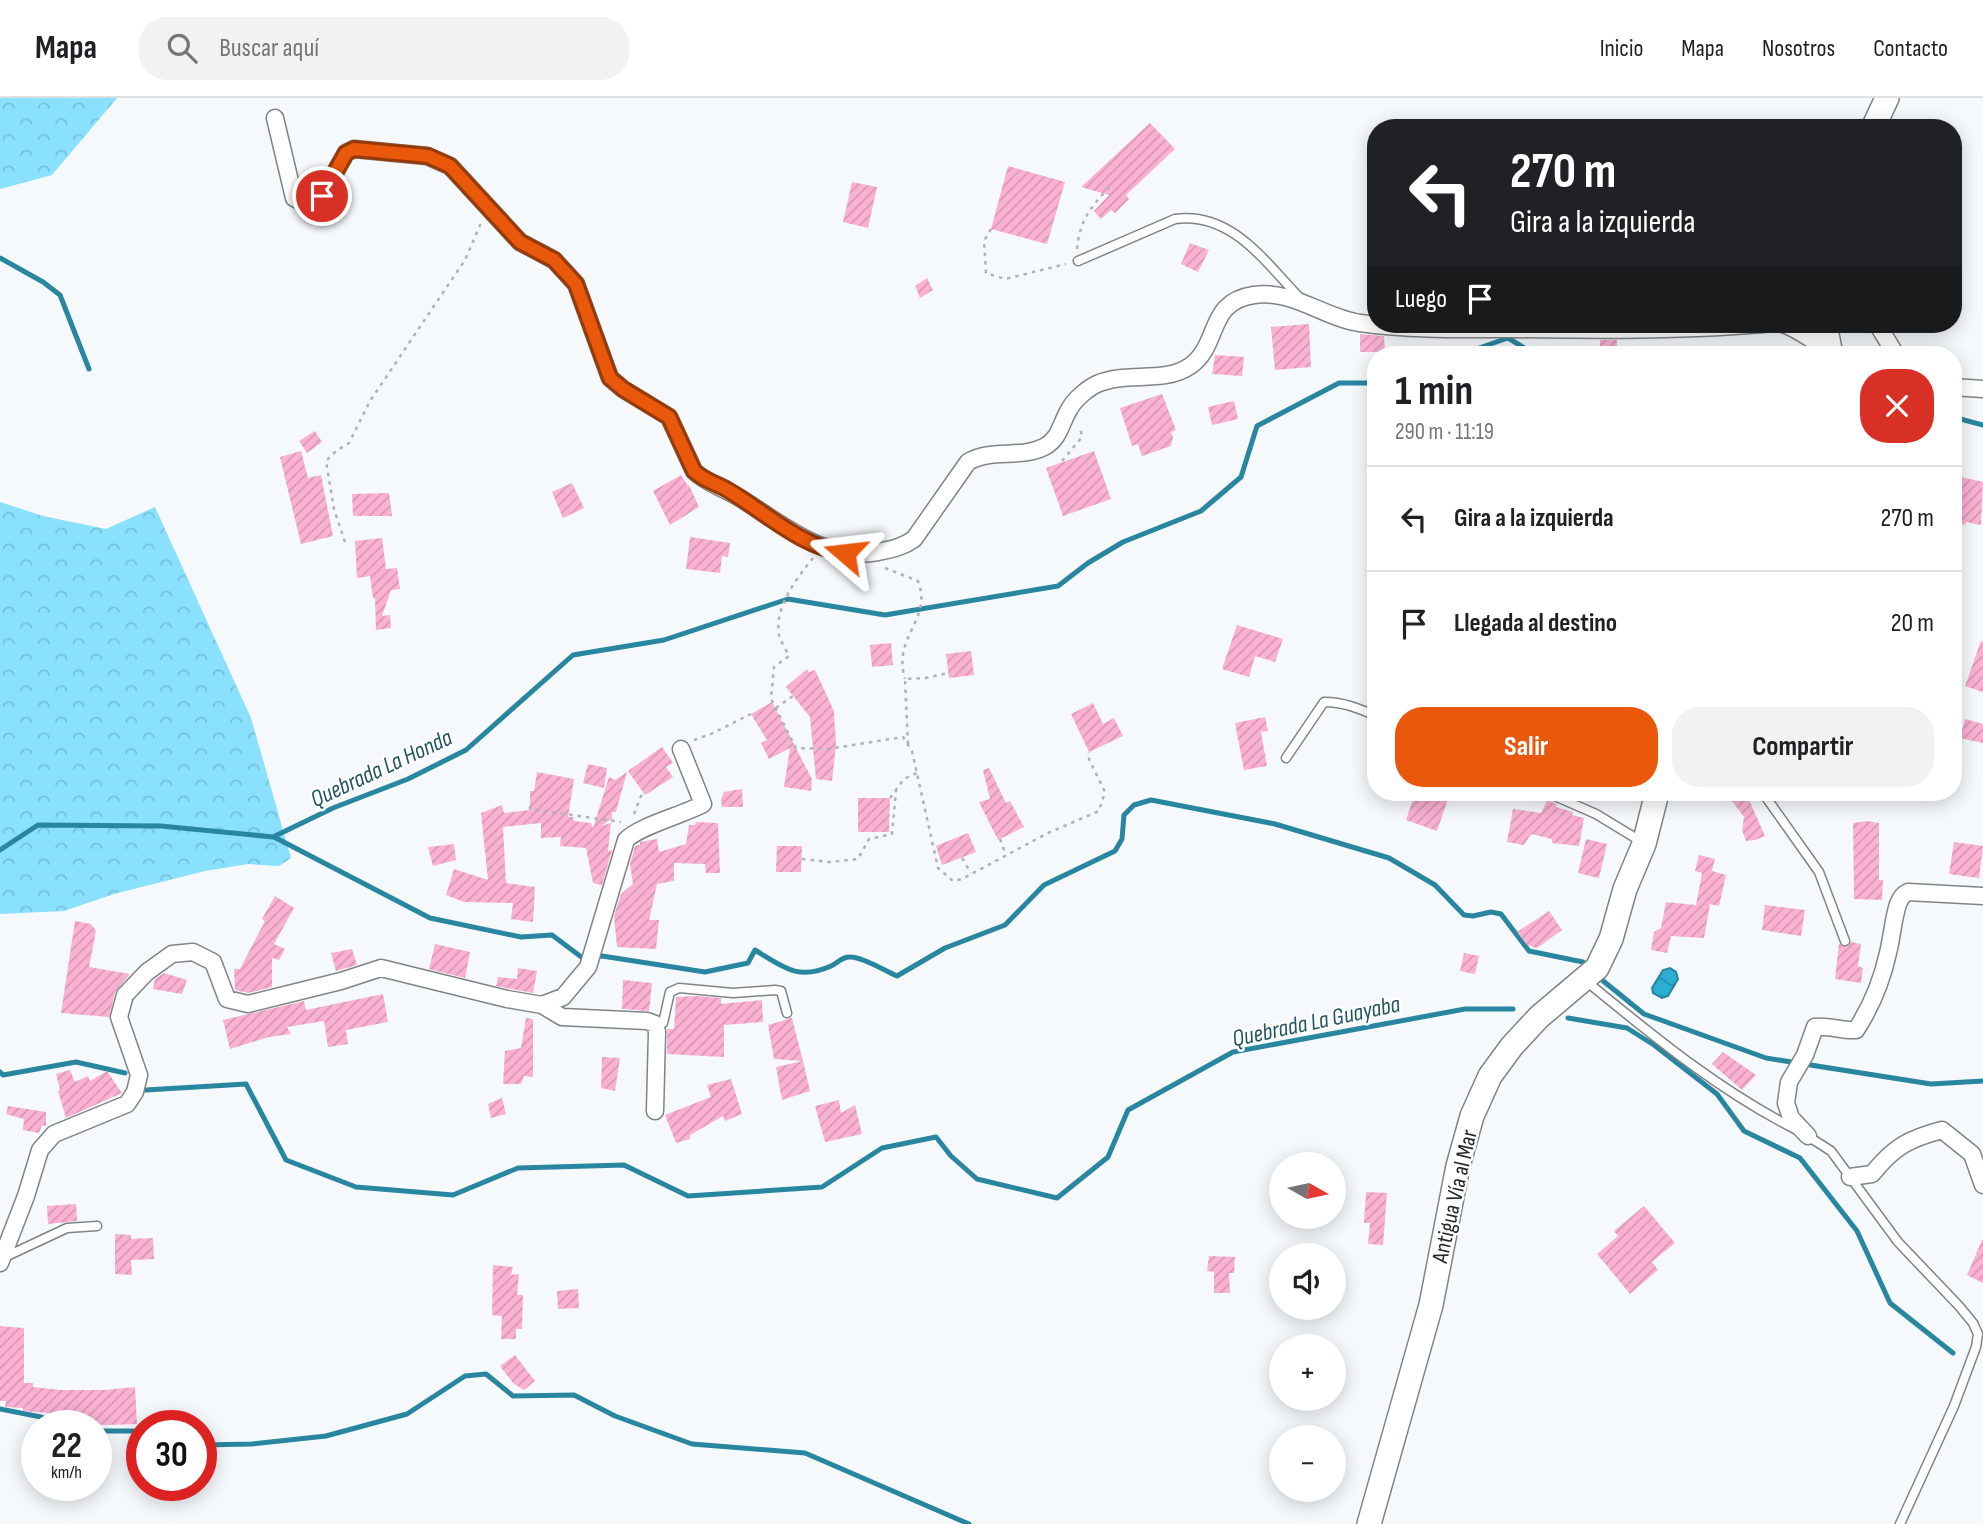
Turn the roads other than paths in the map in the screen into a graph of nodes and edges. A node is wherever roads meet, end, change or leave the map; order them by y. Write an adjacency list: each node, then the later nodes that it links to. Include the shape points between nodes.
1 (1887, 98): 3 (main road)
2 (275, 118): 5 (street, via 293,198 305,204 317,204 346,153 354,149 428,156 450,166 520,242 554,260 576,284 610,378 669,417 699,477 821,548 857,554 904,546 914,539 968,462 978,456 1046,446 1056,438 1070,406 1095,384 1179,372 1191,365 1227,305 1242,298 1264,295)
3 (1877, 119)
4 (1078, 261): 5 (lane, via 1175,219 1204,219 1232,230)
5 (1305, 302): 6 (street, via 1331,315)
6 (1367, 323)
7 (1800, 333): 8 (street)
8 (1818, 346)
9 (1962, 388): 10 (street)
10 (1983, 389)
11 (1367, 712): 13 (lane, via 1324,702)
12 (681, 749): 21 (street, via 703,804 625,840 588,967 562,997)
13 (1286, 758)
14 (1571, 801): 17 (lane)
15 (1655, 801): 17 (main road, Antigua Vía al Mar)
16 (1769, 801): 19 (lane, via 1819,872)
17 (1644, 844): 20 (main road, Antigua Vía al Mar, via 1611,939 1597,968)
18 (1983, 896): 25 (street, via 1903,895 1888,954 1863,1019 1856,1030 1815,1027 1789,1082 1786,1103 1791,1118)
19 (1846, 941)
20 (1584, 979): 25 (lane, via 1734,1095); 30 (main road, Antigua Vía al Mar, via 1512,1046 1490,1076 1472,1116 1431,1305)
21 (542, 1005): 23 (street, via 562,1017 647,1021); 29 (street, via 381,968 248,1004 227,999 213,962 193,953 172,954 125,995 119,1017 139,1075 135,1092 127,1104 54,1134 40,1150)
22 (787, 1013): 23 (lane, via 781,991 679,988 670,992 663,1023)
23 (656, 1027): 24 (street)
24 (655, 1111)
25 (1808, 1136): 26 (lane, via 1831,1151)
26 (1850, 1177): 27 (street, via 1872,1174 1889,1153 1912,1138 1942,1130 1972,1154); 31 (lane, via 1898,1242 1959,1306 1978,1334 1954,1406)
27 (1983, 1185)
28 (97, 1226): 29 (lane, via 67,1228)
29 (1, 1261)
30 (1369, 1524)
31 (1900, 1524)

